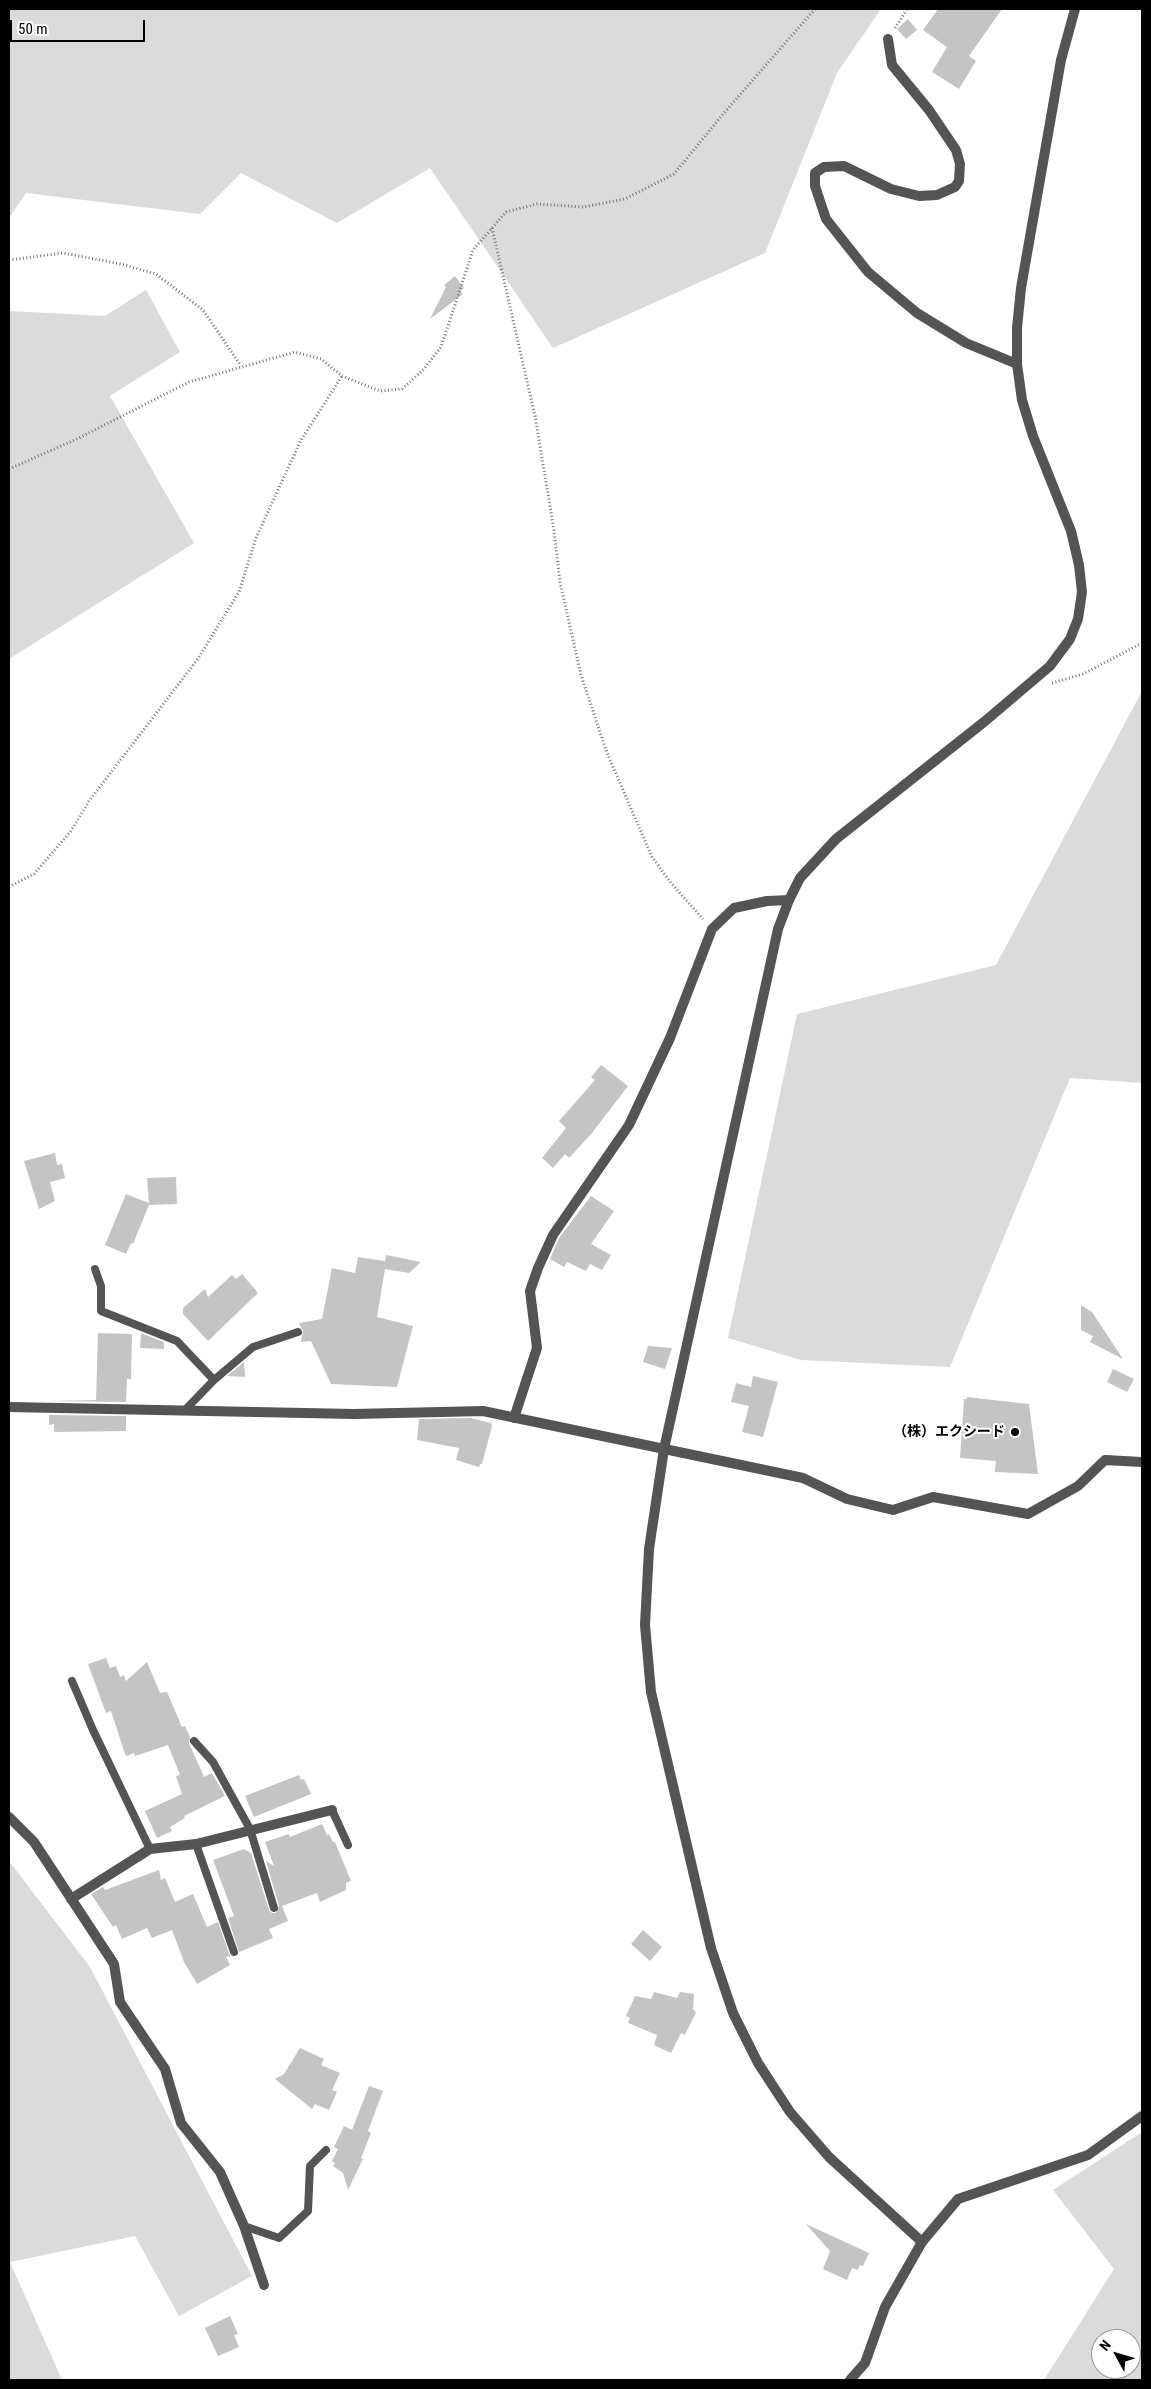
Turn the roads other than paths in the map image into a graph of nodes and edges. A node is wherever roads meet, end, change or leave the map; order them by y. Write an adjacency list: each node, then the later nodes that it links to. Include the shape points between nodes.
1 (1075, 9): 3 (street, via 1061,60 1022,288)
2 (888, 39): 3 (street, via 892,65 956,150 960,182 938,195 919,196 891,189 844,166 824,167 815,173 815,186 826,219 868,272 918,312 966,343)
3 (1017, 364): 4 (street, via 1022,400 1071,531 1079,565 1082,592 1078,619 1070,639 1050,666 1024,691 836,839 800,878)
4 (789, 900): 10 (street, via 734,908 712,929 670,1038 629,1125 553,1236 538,1268 530,1292 537,1348); 11 (street, via 778,929)
5 (95, 1269): 7 (lane, via 101,1286 101,1311 177,1341)
6 (298, 1332): 7 (lane, via 253,1347)
7 (214, 1380): 9 (lane)
8 (9, 1407): 9 (street)
9 (185, 1410): 10 (street, via 354,1414 483,1411)
10 (514, 1418): 11 (street)
11 (664, 1449): 12 (street, via 803,1478 847,1499 893,1510 933,1497 1028,1514 1078,1486 1105,1460); 27 (street, via 649,1549 645,1626 651,1692 711,1948 733,2013 758,2063 790,2112 829,2157)
12 (1142, 1462)
13 (72, 1681): 20 (lane)
14 (194, 1741): 17 (lane, via 213,1762)
15 (332, 1810): 17 (street); 19 (lane)
16 (9, 1817): 21 (street, via 34,1842)
17 (250, 1829): 18 (street); 22 (lane)
18 (196, 1844): 20 (street); 23 (lane)
19 (348, 1845)
20 (150, 1849): 21 (street)
21 (71, 1898): 26 (street, via 114,1964 120,2002 165,2069 181,2122 220,2172)
22 (274, 1908)
23 (234, 1952)
24 (1142, 2116): 27 (street, via 1088,2155 958,2198)
25 (326, 2150): 26 (lane, via 310,2166 308,2211 279,2238)
26 (244, 2226): 28 (street)
27 (922, 2242): 29 (street, via 885,2307 864,2364)
28 (264, 2285)
29 (850, 2380)

